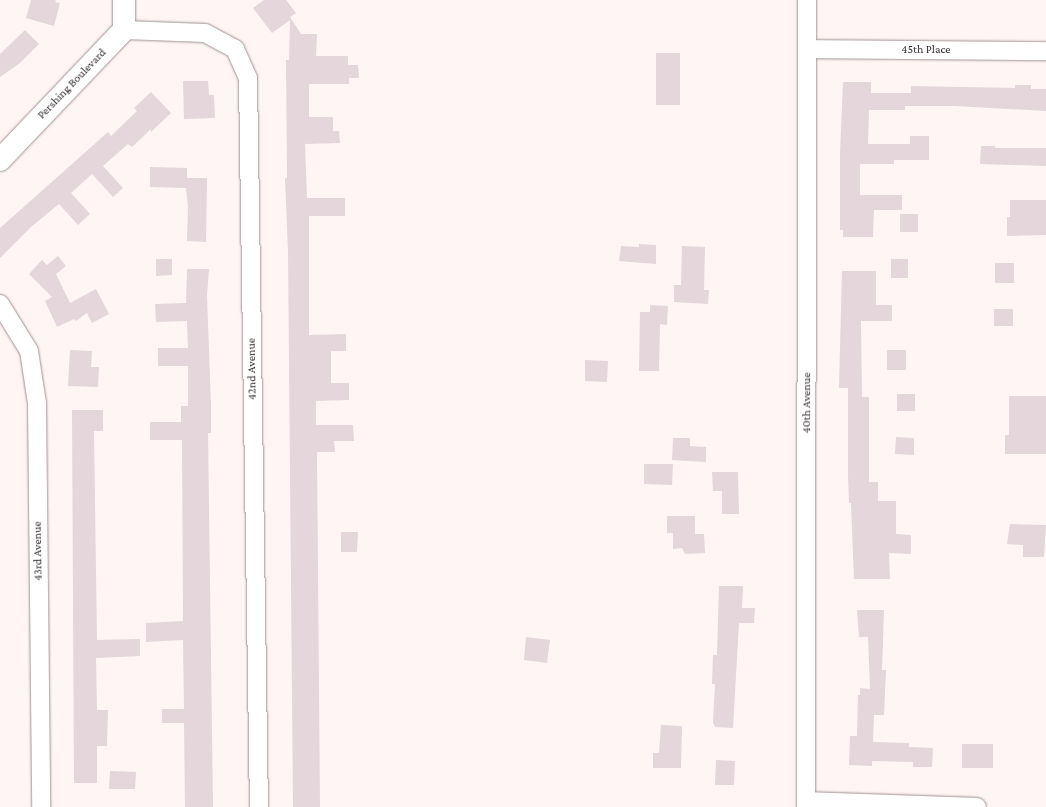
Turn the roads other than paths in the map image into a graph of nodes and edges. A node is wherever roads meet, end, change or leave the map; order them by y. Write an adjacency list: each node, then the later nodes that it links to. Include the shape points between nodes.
1 (124, 0): 3 (street)
2 (808, 0): 4 (street, 40th Avenue)
3 (124, 30): 6 (street, Pershing Boulevard); 10 (street, 42nd Avenue, via 205,34 236,49 248,78)
4 (807, 49): 5 (street, 45th Place); 8 (street, 40th Avenue)
5 (1046, 51)
6 (0, 160)
7 (0, 304): 9 (street, 43rd Avenue, via 29,351 37,403)
8 (806, 804): 11 (street)
9 (41, 807)
10 (259, 807)
11 (977, 807)

